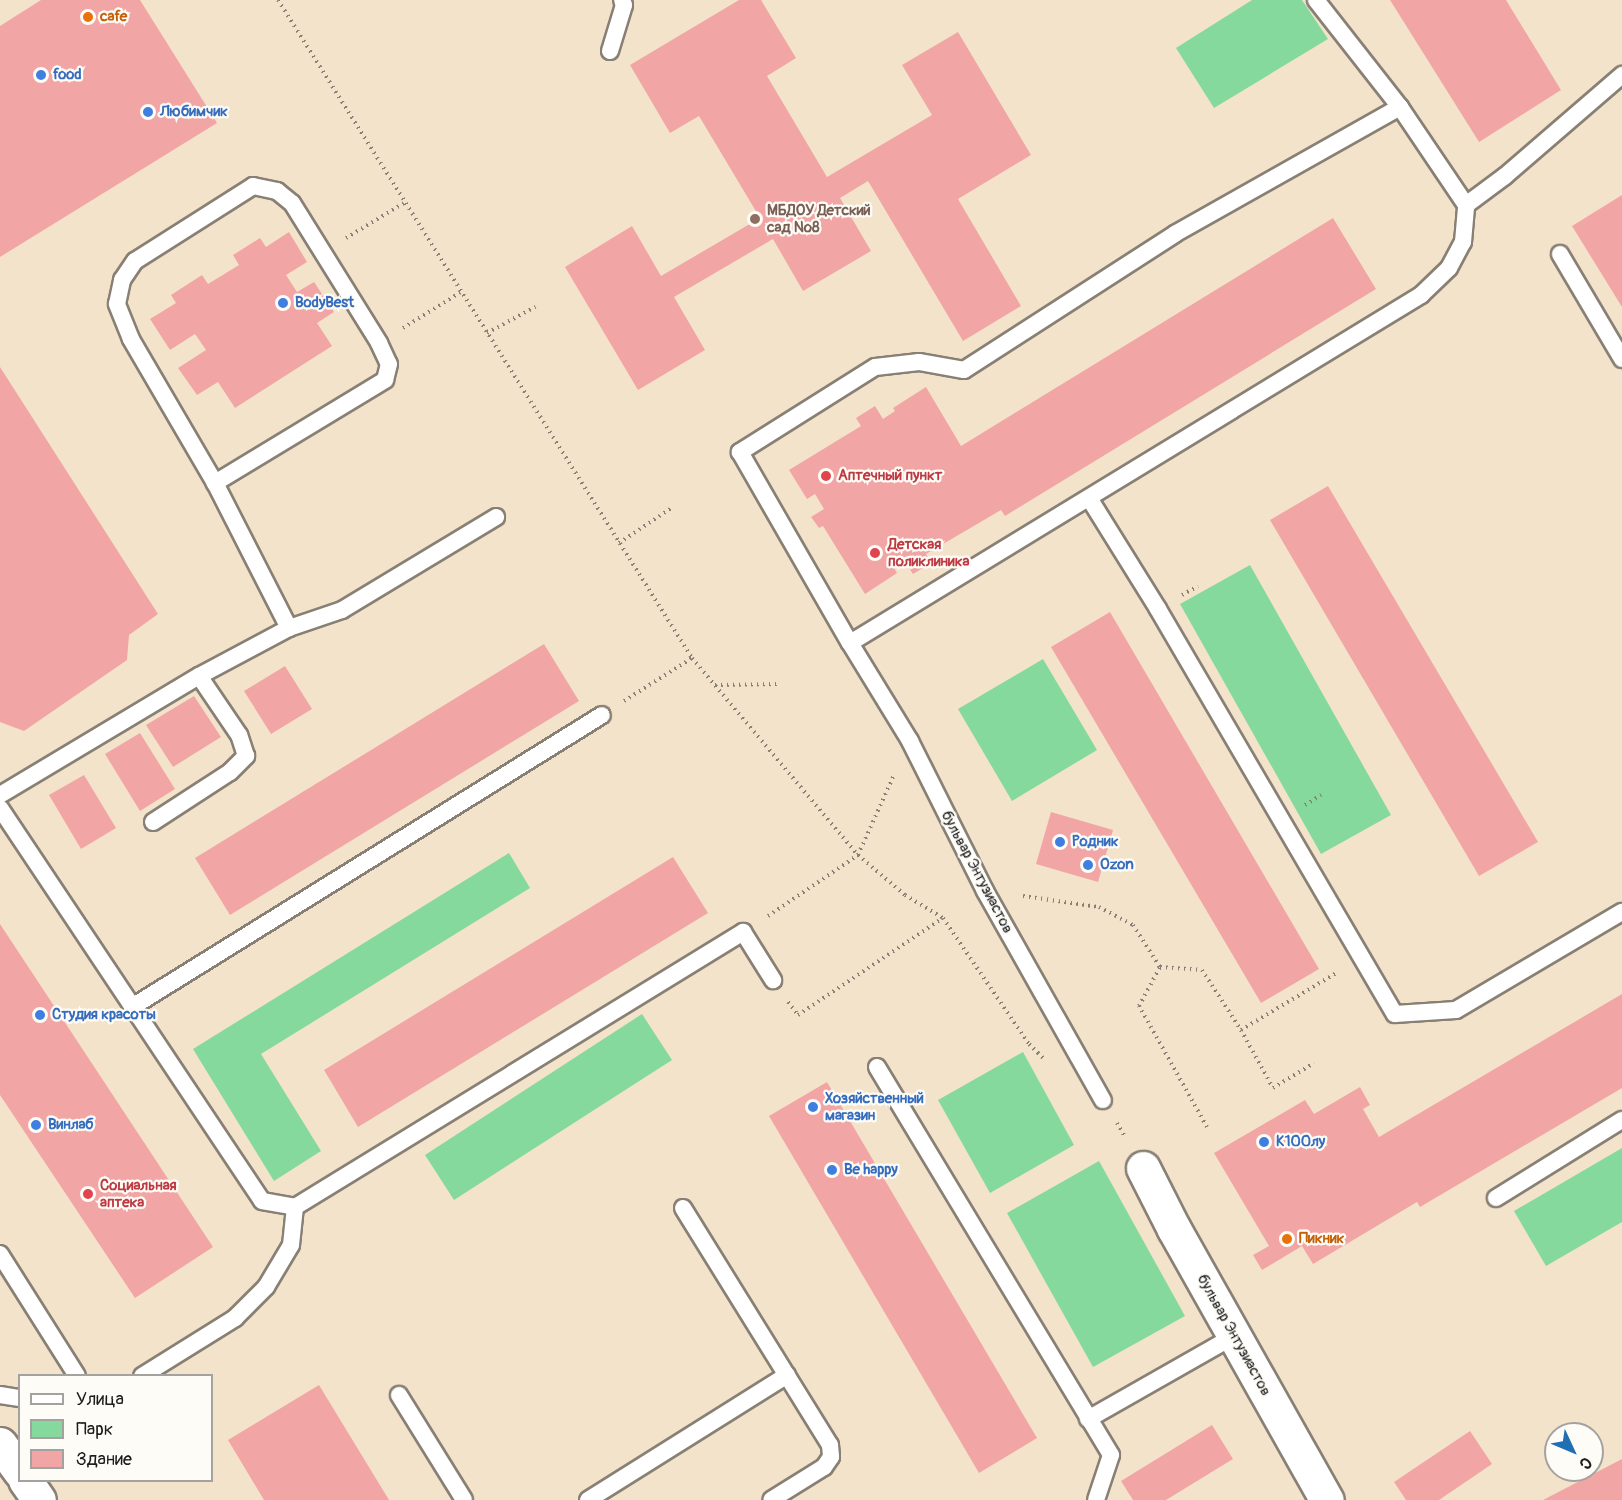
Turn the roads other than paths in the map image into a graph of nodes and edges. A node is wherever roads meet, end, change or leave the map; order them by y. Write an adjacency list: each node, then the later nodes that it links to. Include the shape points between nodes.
1 (622, 0): 3 (lane, via 624,6)
2 (1316, 0): 5 (lane)
3 (610, 51)
4 (1622, 75): 6 (lane)
5 (1400, 107): 6 (lane); 13 (lane, бульвар Энтузиастов, via 1175,234 964,370 919,362 875,367 740,452)
6 (1466, 205): 10 (lane, via 1463,242 1449,268 1421,295)
7 (1560, 254): 8 (lane)
8 (1622, 358)
9 (215, 483): 9 (lane, via 385,380 389,364 292,203 277,191 252,186 135,261 122,280 117,304 131,339); 12 (lane)
10 (1089, 498): 13 (lane); 19 (lane, via 1395,1014 1456,1010)
11 (496, 517): 12 (lane, via 342,610)
12 (288, 628): 14 (lane)
13 (850, 644): 23 (lane, бульвар Энтузиастов, via 910,741 985,891)
14 (199, 676): 16 (lane); 18 (lane, via 239,735 246,756 230,772)
15 (602, 715): 21 (lane)
16 (0, 795)
17 (0, 808): 21 (lane)
18 (153, 822)
19 (1622, 912)
20 (773, 980): 27 (lane, via 743,932)
21 (132, 1007): 27 (lane, via 262,1201)
22 (877, 1067): 37 (lane)
23 (1103, 1100)
24 (1622, 1120): 26 (lane)
25 (1143, 1168): 30 (street, бульвар Энтузиастов)
26 (1496, 1198)
27 (295, 1207): 32 (lane, via 291,1245 266,1287 235,1318)
28 (683, 1208): 33 (lane)
29 (0, 1254): 31 (lane)
30 (1234, 1336): 37 (lane); 46 (street, бульвар Энтузиастов)
31 (75, 1374)
32 (145, 1374)
33 (787, 1375): 43 (lane); 44 (lane, via 830,1444 831,1457 824,1467)
34 (0, 1395): 36 (lane)
35 (399, 1395): 42 (lane)
36 (18, 1398)
37 (1088, 1419): 45 (lane, via 1111,1455)
38 (0, 1444): 39 (street)
39 (18, 1469)
40 (26, 1482): 41 (street)
41 (39, 1500)
42 (464, 1500)
43 (588, 1500)
44 (771, 1500)
45 (1096, 1500)
46 (1327, 1500)

